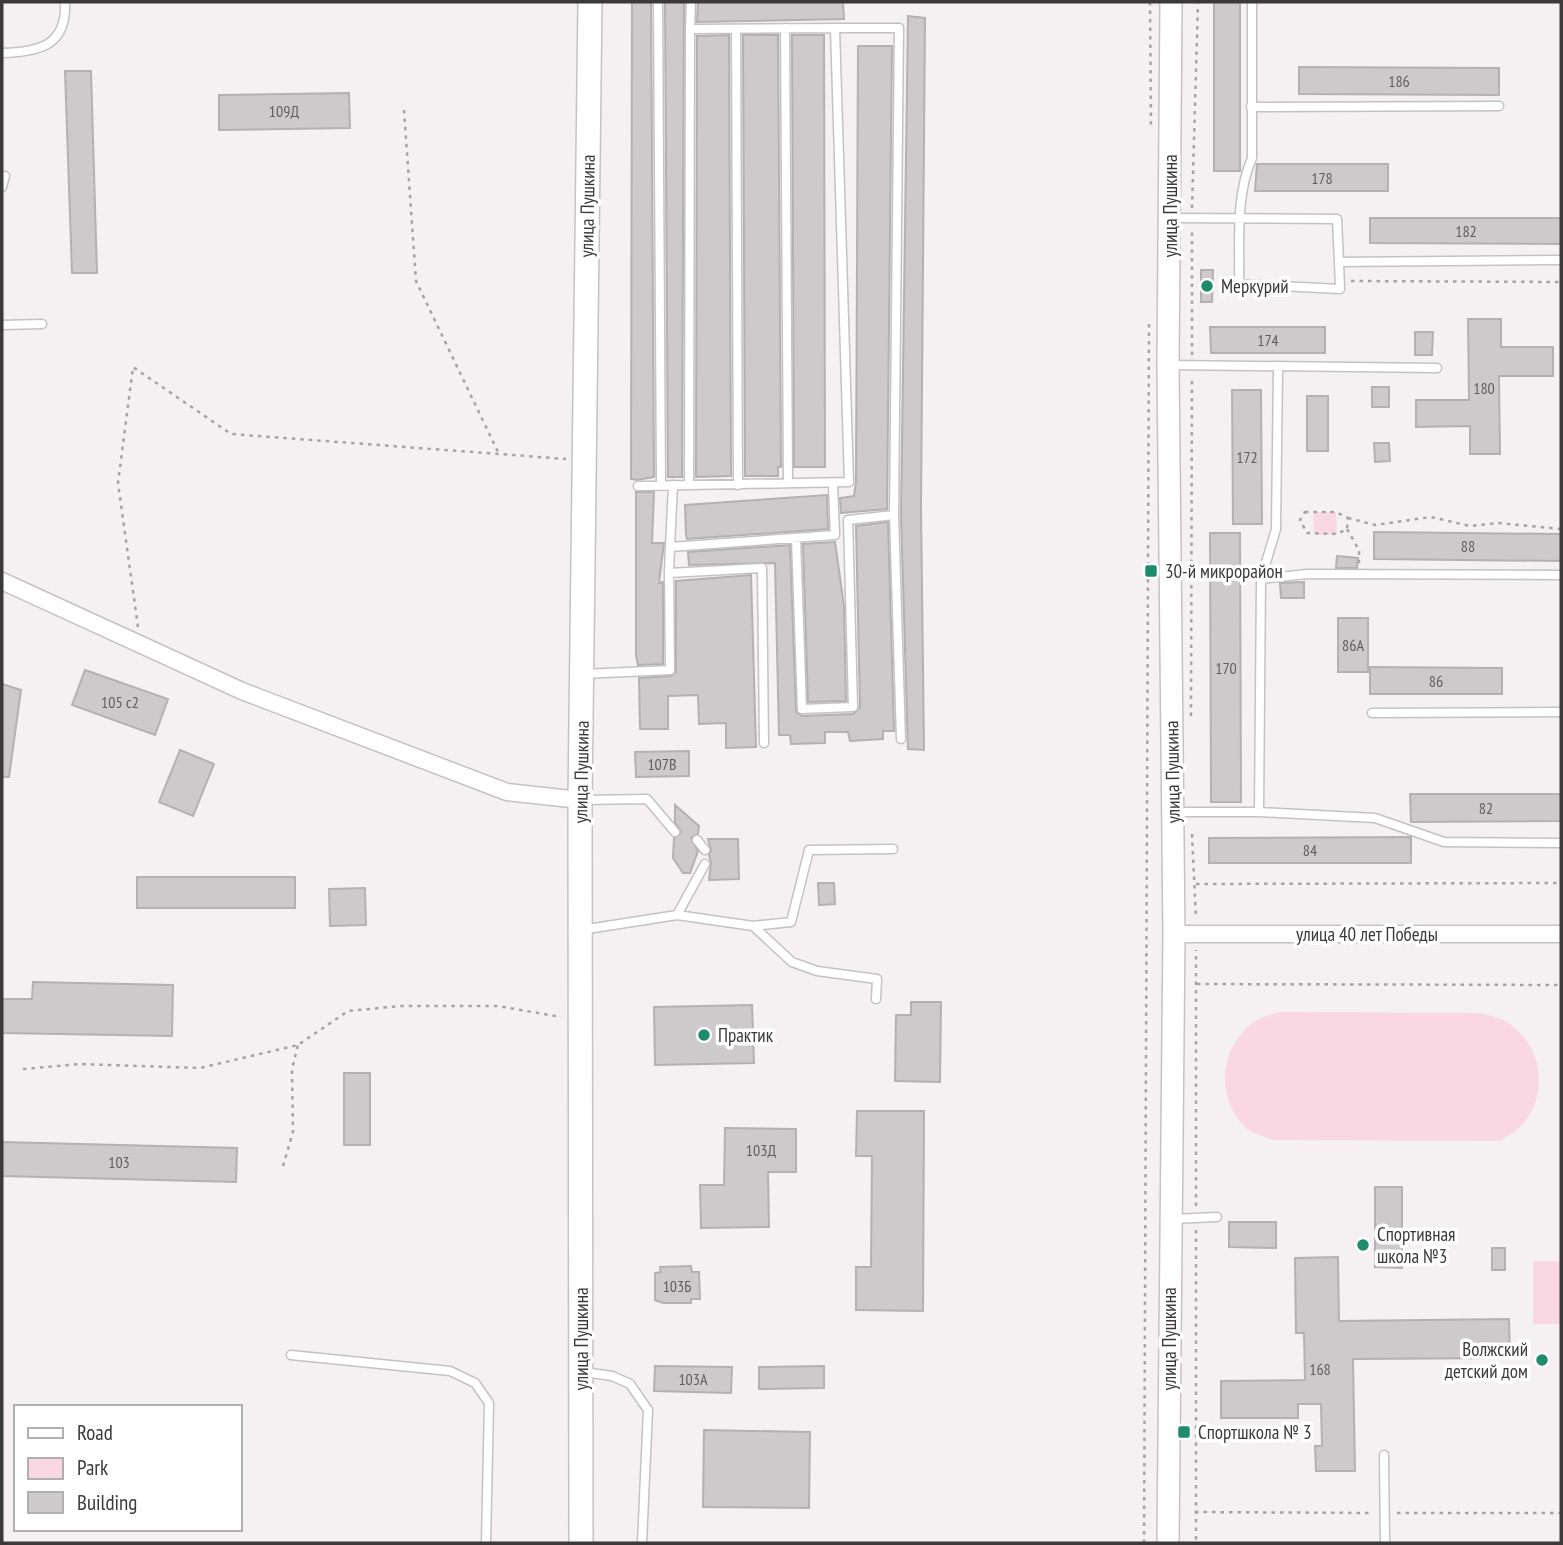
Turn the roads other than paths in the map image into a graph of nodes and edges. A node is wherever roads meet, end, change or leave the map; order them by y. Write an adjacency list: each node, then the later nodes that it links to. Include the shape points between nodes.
1 (65, 2): 11 (lane, via 66,18 45,47)
2 (590, 2): 41 (main road, улица Пушкина)
3 (658, 2): 27 (lane)
4 (691, 2): 9 (lane)
5 (1171, 2): 17 (street, улица Пушкина)
6 (1252, 2): 13 (lane)
7 (785, 28): 8 (lane); 10 (lane); 25 (lane)
8 (835, 28): 26 (lane, via 849,482); 32 (lane, via 899,28)
9 (690, 29): 10 (lane); 29 (lane)
10 (736, 29): 30 (lane)
11 (2, 53)
12 (1499, 106): 13 (lane)
13 (1251, 107): 16 (lane, via 1252,158 1244,176)
14 (5, 176): 15 (lane)
15 (2, 187)
16 (1240, 216): 17 (lane); 19 (lane, via 1337,219); 19 (lane, via 1239,285 1340,289)
17 (1170, 218): 22 (street, улица Пушкина)
18 (1561, 260): 19 (lane)
19 (1339, 262)
20 (42, 324): 21 (lane)
21 (2, 326)
22 (1168, 365): 23 (lane); 47 (street, улица Пушкина)
23 (1278, 368): 24 (lane); 39 (lane, via 1276,529)
24 (1437, 368)
25 (788, 481): 26 (lane); 30 (lane)
26 (833, 484): 33 (lane)
27 (661, 485): 28 (lane); 31 (lane)
28 (673, 485): 29 (lane); 36 (lane)
29 (689, 485): 30 (lane)
30 (738, 485)
31 (638, 486)
32 (894, 515): 34 (lane, via 848,520); 44 (lane)
33 (835, 535): 34 (lane); 35 (lane)
34 (846, 535): 35 (lane, via 852,707 802,709)
35 (796, 539): 36 (lane)
36 (670, 547): 37 (lane)
37 (669, 573): 41 (lane, via 670,670); 45 (lane, via 762,568)
38 (1561, 575): 39 (lane)
39 (1261, 579): 48 (lane)
40 (2, 581): 46 (street, via 242,691 507,792)
41 (583, 674): 46 (main road, улица Пушкина)
42 (1561, 712): 43 (lane)
43 (1372, 713)
44 (901, 739)
45 (764, 743)
46 (580, 800): 49 (lane, via 647,799); 57 (main road, улица Пушкина)
47 (1182, 812): 48 (lane); 58 (street, улица Пушкина)
48 (1259, 812): 51 (lane, via 1375,818 1444,842)
49 (675, 832)
50 (697, 840): 53 (lane)
51 (1561, 843)
52 (893, 849): 56 (lane, via 809,850 791,922)
53 (705, 850)
54 (705, 864): 55 (lane)
55 (677, 915): 56 (lane); 57 (lane)
56 (753, 926): 60 (lane, via 792,962 817,971 877,979)
57 (581, 930): 64 (main road, улица Пушкина)
58 (1174, 934): 59 (street, улица 40 лет Победы); 62 (street, улица Пушкина)
59 (1561, 934)
60 (876, 999)
61 (1217, 1217): 62 (lane)
62 (1170, 1220): 69 (street, улица Пушкина)
63 (290, 1355): 66 (lane, via 450,1371 475,1383 489,1403)
64 (581, 1372): 67 (main road, улица Пушкина); 68 (lane, via 630,1384 648,1410)
65 (1384, 1455): 70 (lane)
66 (486, 1543)
67 (581, 1543)
68 (642, 1543)
69 (1168, 1543)
70 (1385, 1543)

